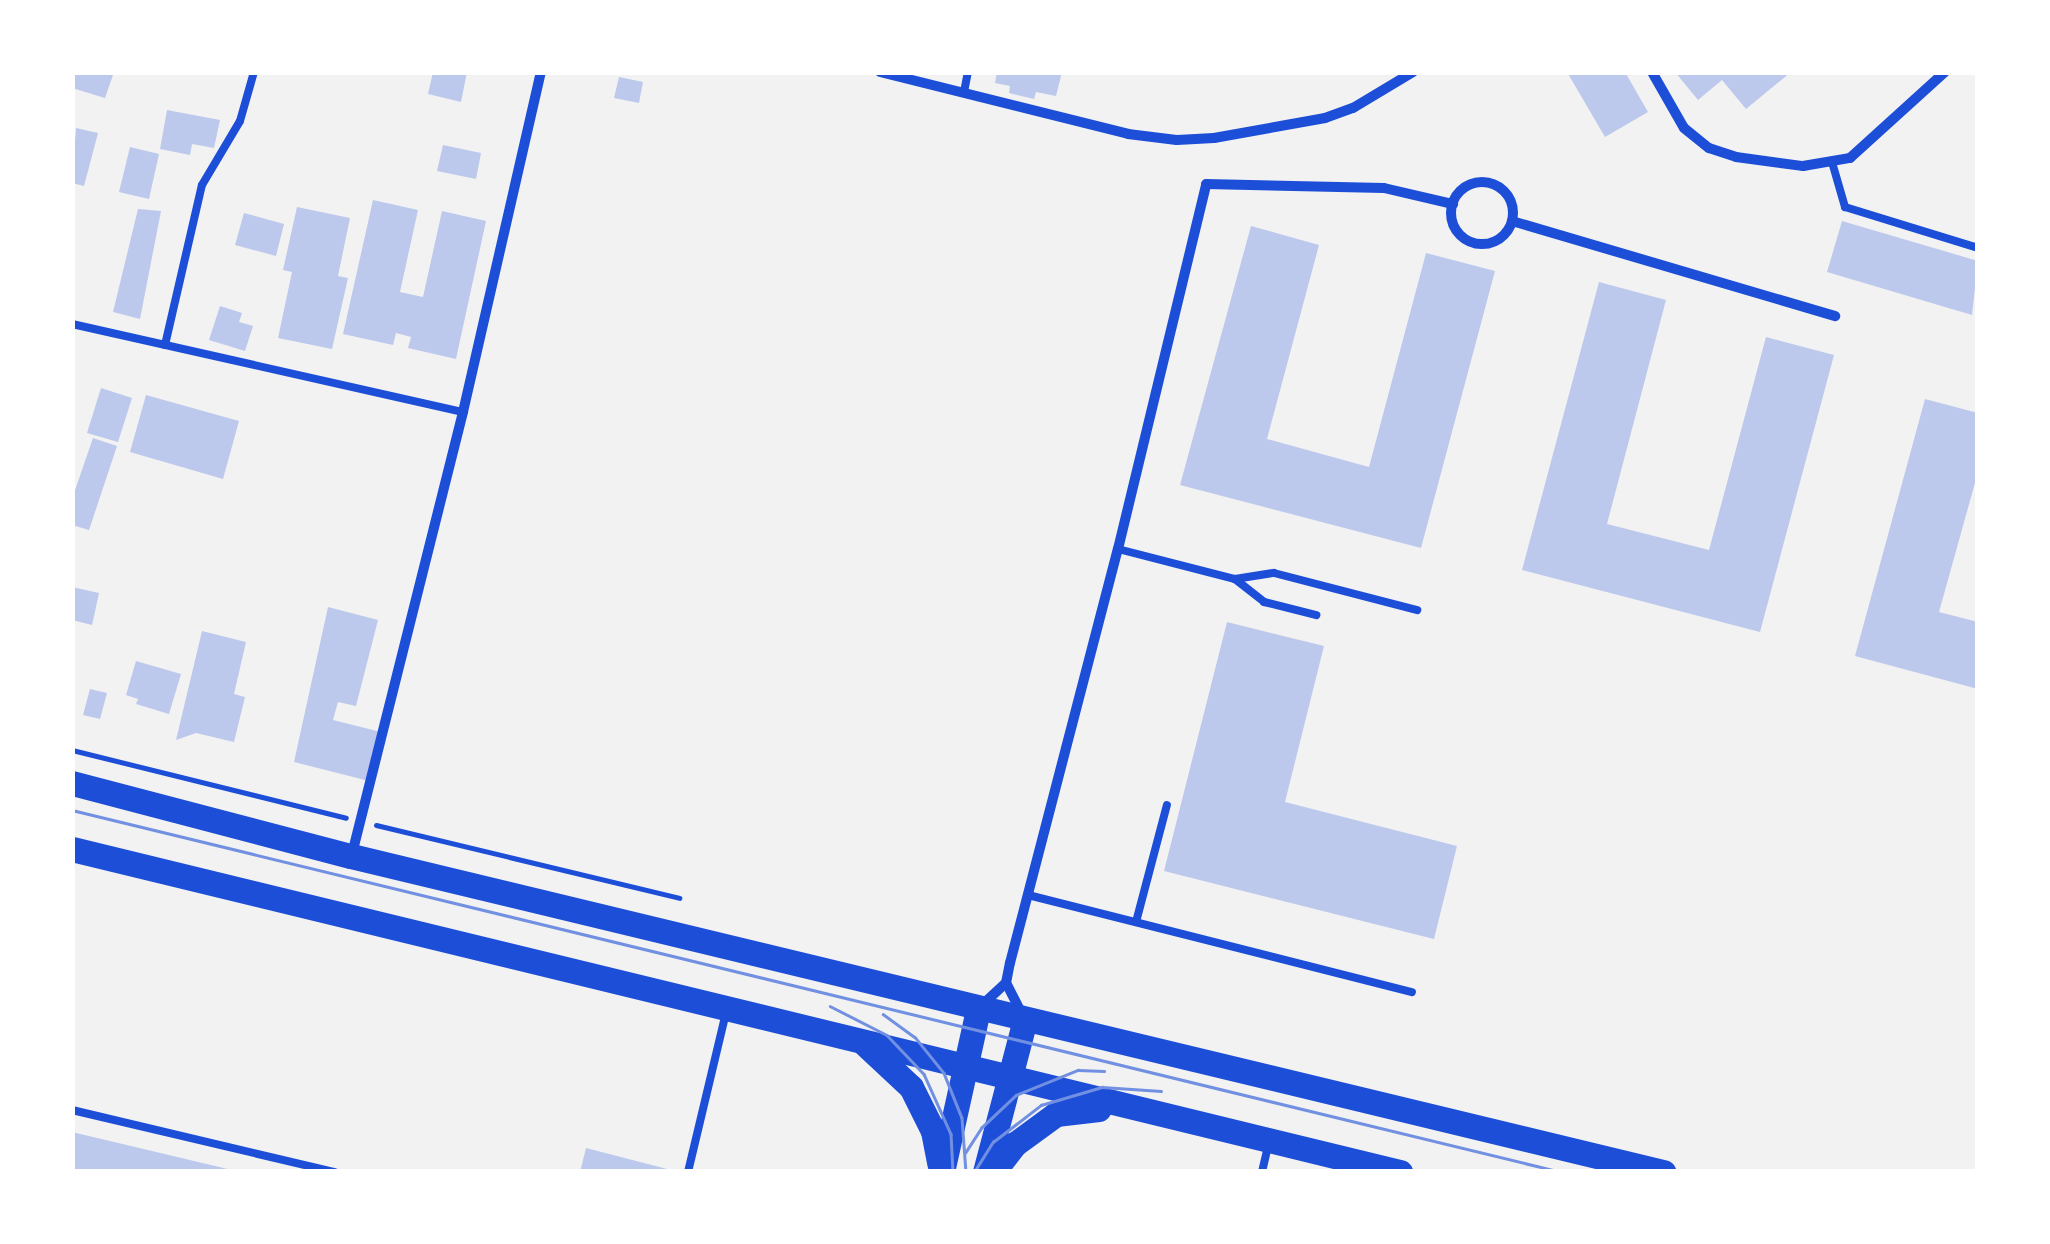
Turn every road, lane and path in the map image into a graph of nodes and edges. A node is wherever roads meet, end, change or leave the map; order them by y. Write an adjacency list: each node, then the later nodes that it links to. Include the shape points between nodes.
1 (254, 72): 15 (lane, via 240,120 202,185)
2 (541, 72): 16 (street)
3 (880, 72): 8 (street)
4 (968, 72): 8 (lane)
5 (1413, 72): 8 (street, via 1325,118 1214,138 1128,134)
6 (1652, 72): 9 (street, via 1684,128 1709,148 1768,164)
7 (1945, 72): 9 (street, via 1874,141)
8 (964, 92)
9 (1832, 162): 12 (lane, via 1845,206)
10 (1453, 204): 11 (street, via 1464,188 1493,184 1509,196); 11 (street, via 1458,232 1476,242 1496,240); 17 (street, via 1384,188 1206,184)
11 (1512, 221): 13 (street)
12 (1978, 248)
13 (1835, 316)
14 (72, 324): 15 (lane)
15 (165, 345): 16 (lane)
16 (463, 412): 24 (street)
17 (1118, 549): 18 (lane); 25 (street)
18 (1235, 578): 19 (lane, via 1274,573); 20 (lane, via 1264,602)
19 (1417, 610)
20 (1316, 616)
21 (72, 783): 24 (main road)
22 (1167, 805): 26 (lane)
23 (72, 849): 29 (main road)
24 (351, 856): 30 (main road)
25 (1028, 895): 26 (lane); 27 (street)
26 (1136, 922): 28 (lane)
27 (1006, 983): 30 (street); 31 (street)
28 (1412, 992)
29 (727, 1008): 32 (main road); 39 (lane)
30 (978, 1009): 31 (main road); 33 (main road)
31 (1025, 1020): 34 (main road); 44 (main road)
32 (861, 1041): 33 (main road); 40 (main road, via 917,1097)
33 (965, 1067): 34 (main road); 40 (main road)
34 (1010, 1079): 36 (main road); 41 (main road)
35 (72, 1110): 38 (lane)
36 (1139, 1111): 37 (main road); 41 (main road, via 1080,1108 1056,1114)
37 (1269, 1140): 42 (lane); 43 (main road)
38 (335, 1172)
39 (688, 1172)
40 (941, 1172)
41 (989, 1172)
42 (1262, 1172)
43 (1400, 1172)
44 (1664, 1172)

